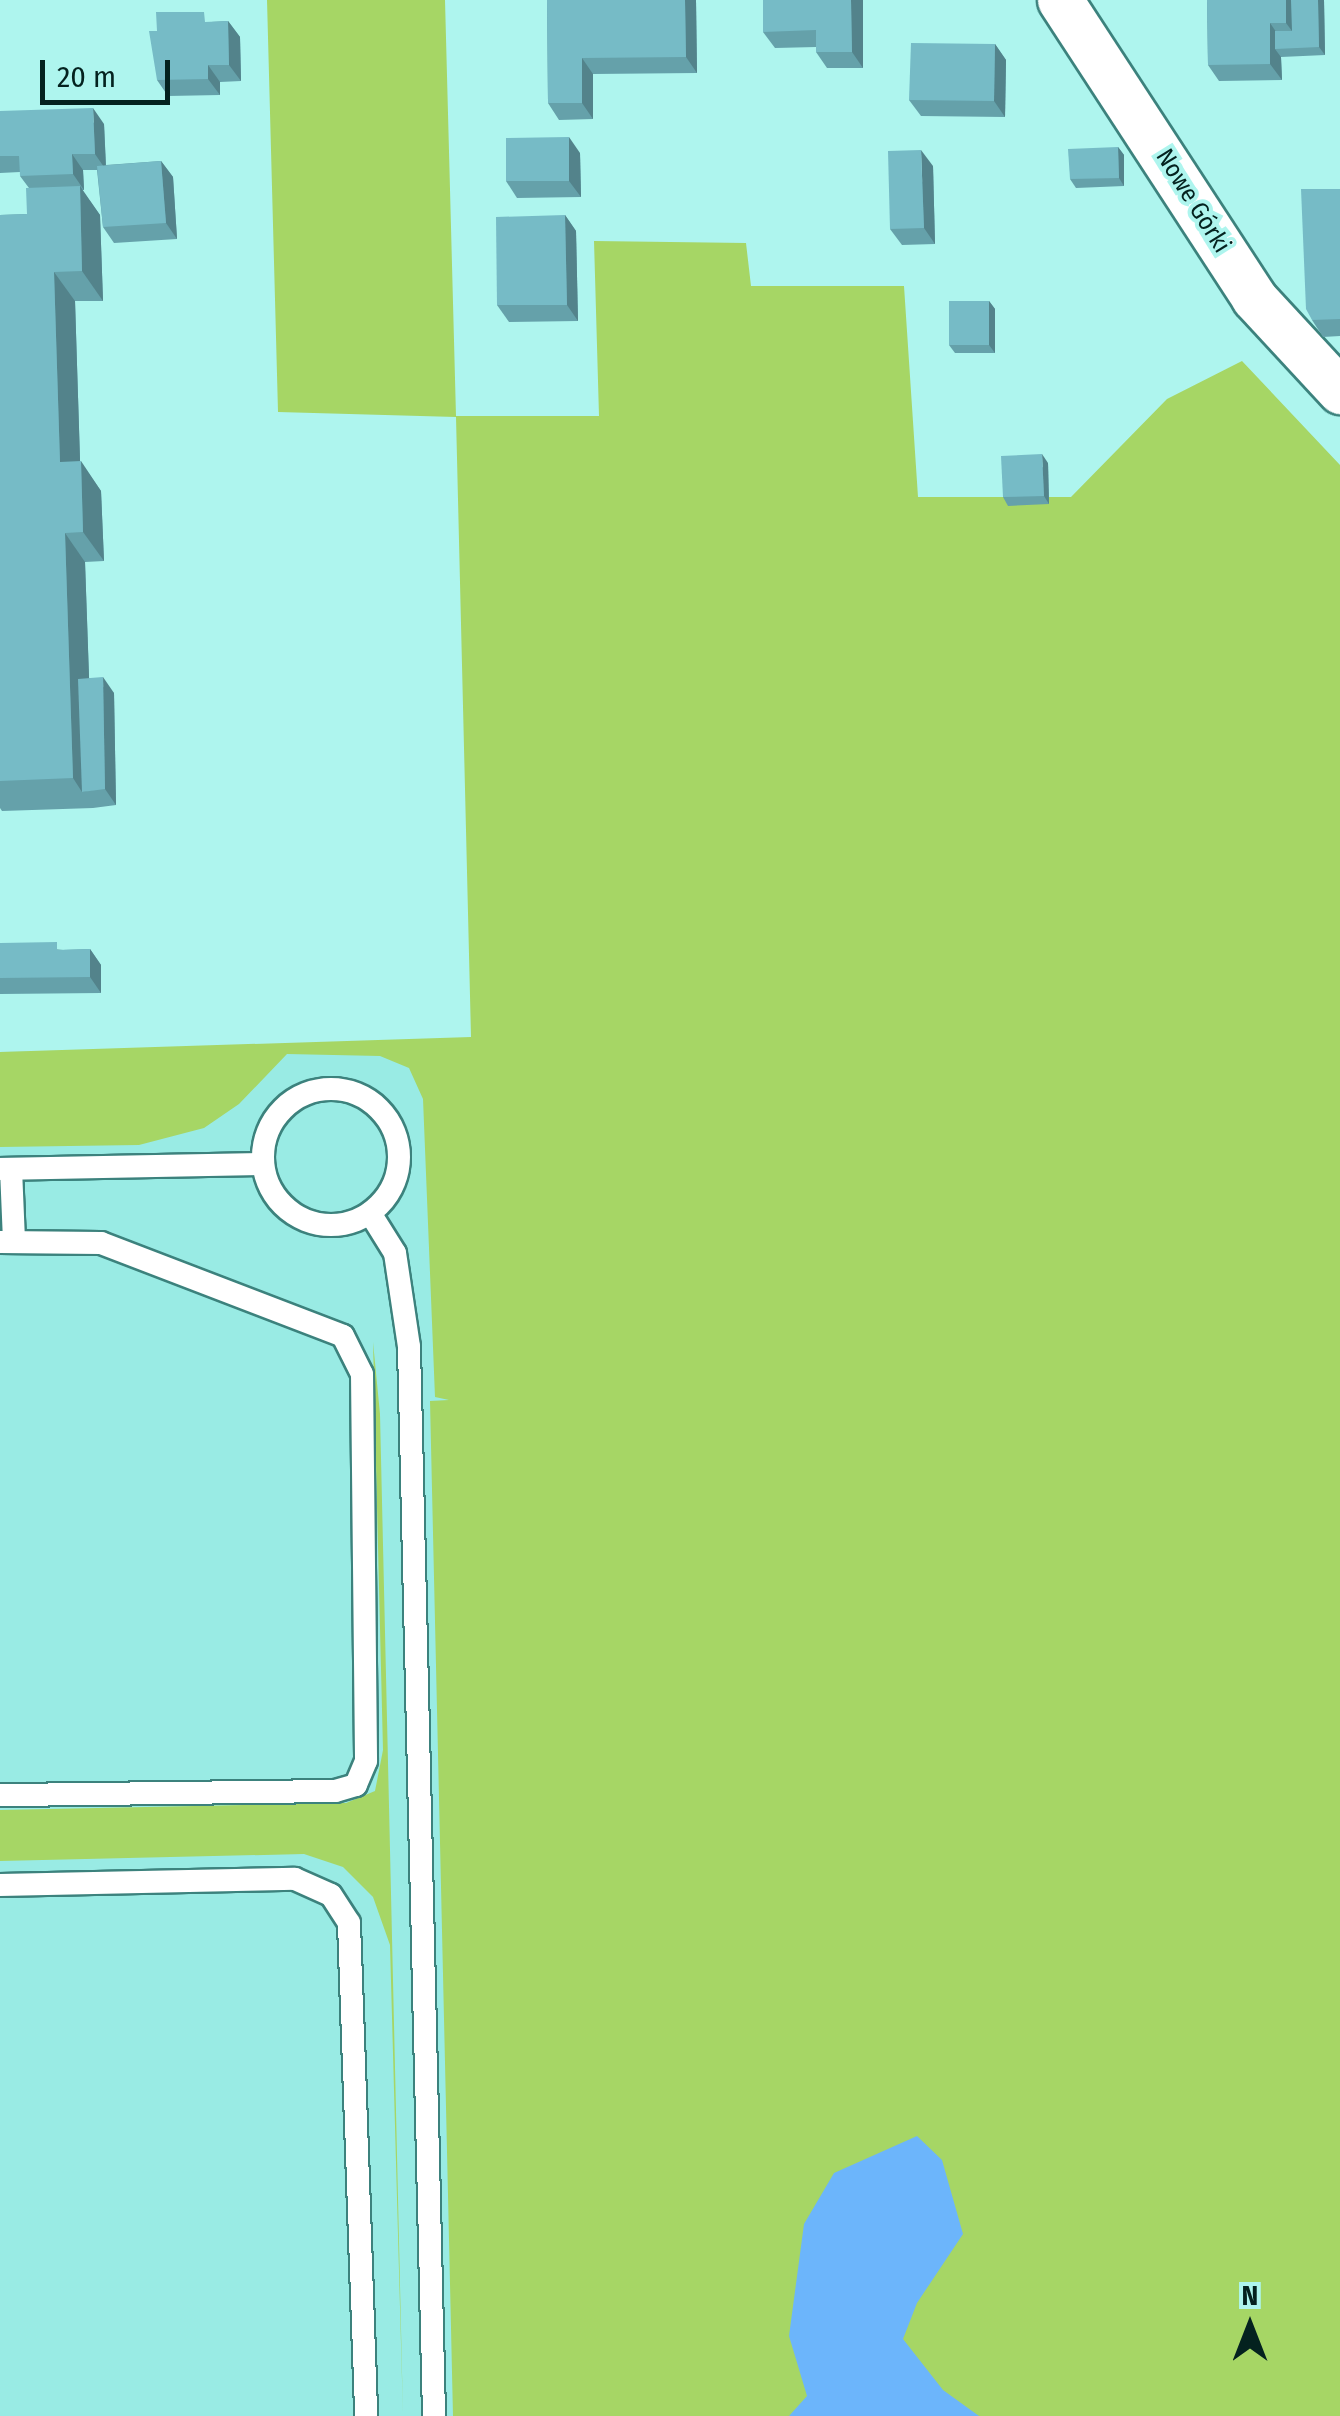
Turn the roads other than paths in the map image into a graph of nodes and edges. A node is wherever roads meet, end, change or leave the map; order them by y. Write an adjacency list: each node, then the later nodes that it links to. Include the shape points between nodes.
1 (1060, 0): 2 (street, Nowe Górki, via 1254,298)
2 (1340, 391)
3 (263, 1164): 4 (lane); 5 (lane, via 274,1195 308,1221 329,1226); 5 (lane, via 267,1131 298,1096 344,1089 366,1097 396,1134 400,1158 396,1179)
4 (5, 1169): 6 (lane)
5 (370, 1213): 10 (lane, via 395,1254 409,1347)
6 (7, 1242): 7 (lane, via 101,1243 344,1336 362,1374 366,1761 356,1785 336,1791)
7 (0, 1795)
8 (0, 1885): 9 (lane, via 295,1880 330,1895 349,1923)
9 (366, 2416)
10 (434, 2416)

